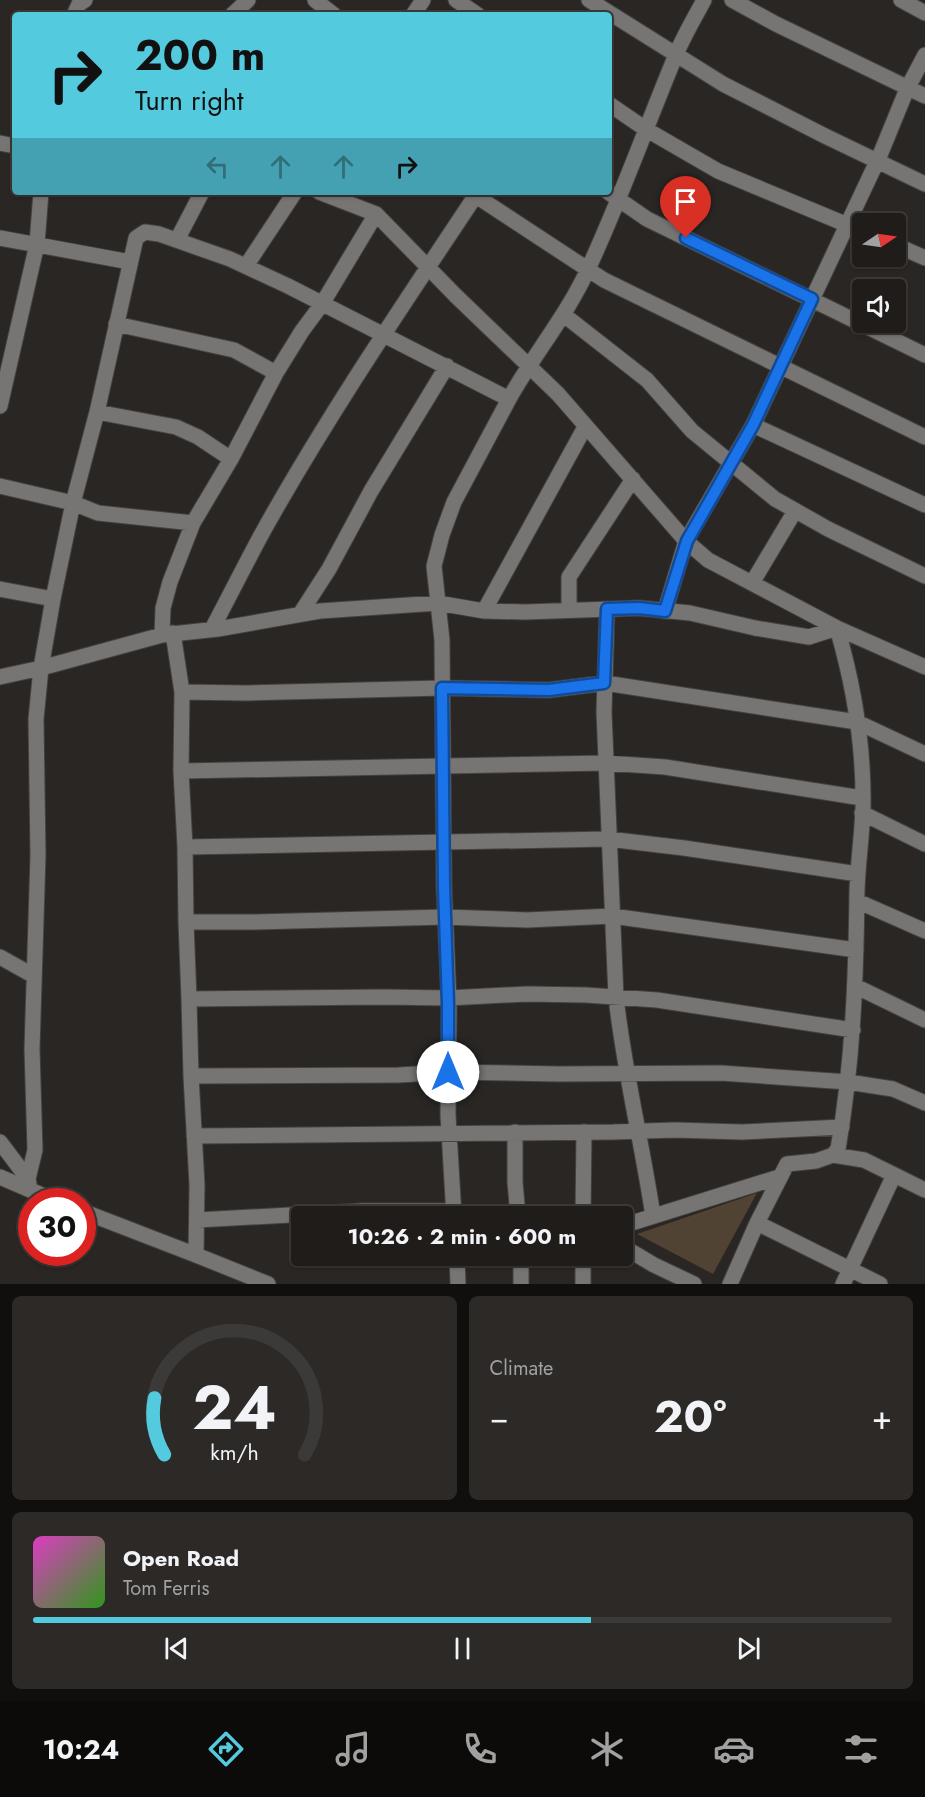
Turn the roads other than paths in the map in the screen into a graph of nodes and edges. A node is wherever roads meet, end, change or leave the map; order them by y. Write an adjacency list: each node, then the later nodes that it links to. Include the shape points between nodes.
1 (85, 0): 7 (street)
2 (248, 0): 8 (street)
3 (456, 0): 9 (street)
4 (704, 0): 12 (street)
5 (732, 0): 14 (street)
6 (901, 0): 10 (street)
7 (76, 12)
8 (235, 12)
9 (474, 12)
10 (925, 13)
11 (612, 17): 12 (street)
12 (676, 55): 17 (street); 18 (street, via 723,84)
13 (925, 55): 14 (street)
14 (908, 88): 15 (street); 18 (street)
15 (925, 96)
16 (612, 106): 17 (street)
17 (647, 130): 26 (street); 28 (street, via 718,171)
18 (877, 162): 19 (street); 28 (street)
19 (925, 184)
20 (41, 195): 32 (street)
21 (200, 195): 31 (street)
22 (293, 195): 36 (street)
23 (327, 195): 27 (street)
24 (474, 195): 37 (street)
25 (478, 195): 38 (street)
26 (613, 195): 38 (street); 39 (street, via 647,219)
27 (376, 214): 37 (street); 40 (street)
28 (846, 224): 29 (street); 39 (street)
29 (852, 227)
30 (0, 238): 32 (street)
31 (177, 240): 35 (street, via 145,232 136,238); 36 (street)
32 (38, 244): 35 (street); 50 (street)
33 (906, 249): 34 (street)
34 (925, 258)
35 (130, 261): 42 (street)
36 (246, 266): 40 (street)
37 (428, 266): 43 (street); 45 (street)
38 (588, 270): 41 (street); 47 (street)
39 (812, 299): 44 (street); 47 (street)
40 (322, 304): 43 (street); 48 (street)
41 (564, 315): 45 (street); 56 (street, via 647,380 692,431)
42 (116, 324): 48 (street, via 234,350); 51 (street)
43 (383, 335): 46 (street); 75 (street, via 265,528)
44 (925, 355)
45 (528, 365): 49 (street); 53 (street)
46 (447, 366): 49 (street); 73 (street)
47 (779, 367): 52 (street); 54 (street)
48 (276, 373): 55 (street)
49 (509, 399): 68 (street, via 454,502 442,535 434,566)
50 (0, 406)
51 (97, 412): 55 (street, via 176,427); 59 (street)
52 (753, 425): 56 (street); 60 (street)
53 (585, 427): 57 (street); 71 (street)
54 (925, 437)
55 (231, 459): 62 (street)
56 (730, 464): 61 (street); 63 (street)
57 (633, 479): 63 (street); 70 (street, via 569,577)
58 (0, 486): 59 (street)
59 (73, 503): 62 (street, via 98,513); 67 (street)
60 (925, 505)
61 (795, 511): 64 (street); 65 (street)
62 (193, 523): 76 (street, via 163,608)
63 (687, 541): 65 (street, via 708,560); 72 (street)
64 (925, 576)
65 (752, 583): 74 (street)
66 (0, 589): 67 (street)
67 (53, 599): 78 (street)
68 (438, 603): 71 (street); 73 (street); 81 (street)
69 (607, 609): 70 (street); 72 (street); 80 (street)
70 (569, 610): 71 (street)
71 (484, 611)
72 (665, 611): 74 (street, via 809,637)
73 (300, 614): 75 (street)
74 (837, 628): 77 (street); 83 (street, via 850,674)
75 (212, 629): 76 (street)
76 (168, 634): 78 (street); 82 (street)
77 (924, 663)
78 (41, 669): 79 (street); 101 (street, via 36,719 38,855)
79 (0, 677)
80 (604, 683): 81 (street, via 549,690); 83 (street); 85 (street)
81 (442, 688): 82 (street); 86 (street)
82 (182, 692): 87 (street)
83 (857, 722): 84 (street); 88 (street)
84 (925, 754)
85 (606, 763): 86 (street); 88 (street, via 665,767); 89 (street)
86 (442, 764): 87 (street); 90 (street)
87 (181, 771): 92 (street)
88 (862, 806): 91 (street); 93 (street)
89 (608, 839): 90 (street); 93 (street); 95 (street)
90 (443, 843): 92 (street); 96 (street)
91 (925, 844)
92 (185, 847): 97 (street)
93 (858, 874): 94 (street)
94 (857, 901): 98 (street); 99 (street)
95 (612, 916): 96 (street, via 527,920); 99 (street); 103 (street)
96 (445, 917): 97 (street); 104 (street)
97 (186, 922): 105 (street)
98 (925, 931)
99 (856, 950): 102 (street)
100 (0, 957): 101 (street)
101 (34, 976): 124 (street, via 35,1150)
102 (855, 986): 106 (street); 107 (street)
103 (615, 997): 104 (street, via 527,994); 107 (street); 109 (street)
104 (448, 998): 105 (street); 108 (street)
105 (189, 999): 110 (street)
106 (925, 1020)
107 (852, 1030): 111 (street)
108 (448, 1072): 109 (street); 110 (street); 117 (street)
109 (627, 1074): 111 (street, via 721,1072); 114 (street)
110 (191, 1076): 118 (street)
111 (848, 1082): 112 (street, via 892,1089); 113 (street)
112 (925, 1103)
113 (842, 1127): 114 (street, via 742,1132); 120 (street, via 838,1149)
114 (639, 1131): 116 (street); 132 (street)
115 (515, 1132): 116 (street); 117 (street); 128 (street)
116 (584, 1132): 129 (street)
117 (450, 1134): 118 (street); 127 (street)
118 (194, 1136): 133 (street)
119 (0, 1143): 124 (street)
120 (832, 1155): 121 (street, via 864,1160); 123 (street, via 787,1164)
121 (894, 1175): 126 (street); 141 (street)
122 (0, 1177): 124 (street)
123 (780, 1177): 132 (street); 135 (street)
124 (29, 1185): 125 (street)
125 (34, 1188)
126 (925, 1190)
127 (454, 1206)
128 (517, 1206)
129 (583, 1206)
130 (291, 1215): 133 (street)
131 (96, 1216): 137 (street)
132 (653, 1216): 134 (street)
133 (197, 1220): 137 (street)
134 (633, 1222)
135 (757, 1223): 141 (street); 147 (street)
136 (633, 1253): 146 (street)
137 (196, 1255): 142 (street)
138 (457, 1266): 143 (street)
139 (521, 1266): 144 (street)
140 (583, 1266): 145 (street)
141 (849, 1270): 148 (street); 149 (street)
142 (268, 1284)
143 (458, 1284)
144 (521, 1284)
145 (583, 1284)
146 (694, 1284)
147 (730, 1284)
148 (843, 1284)
149 (880, 1284)

